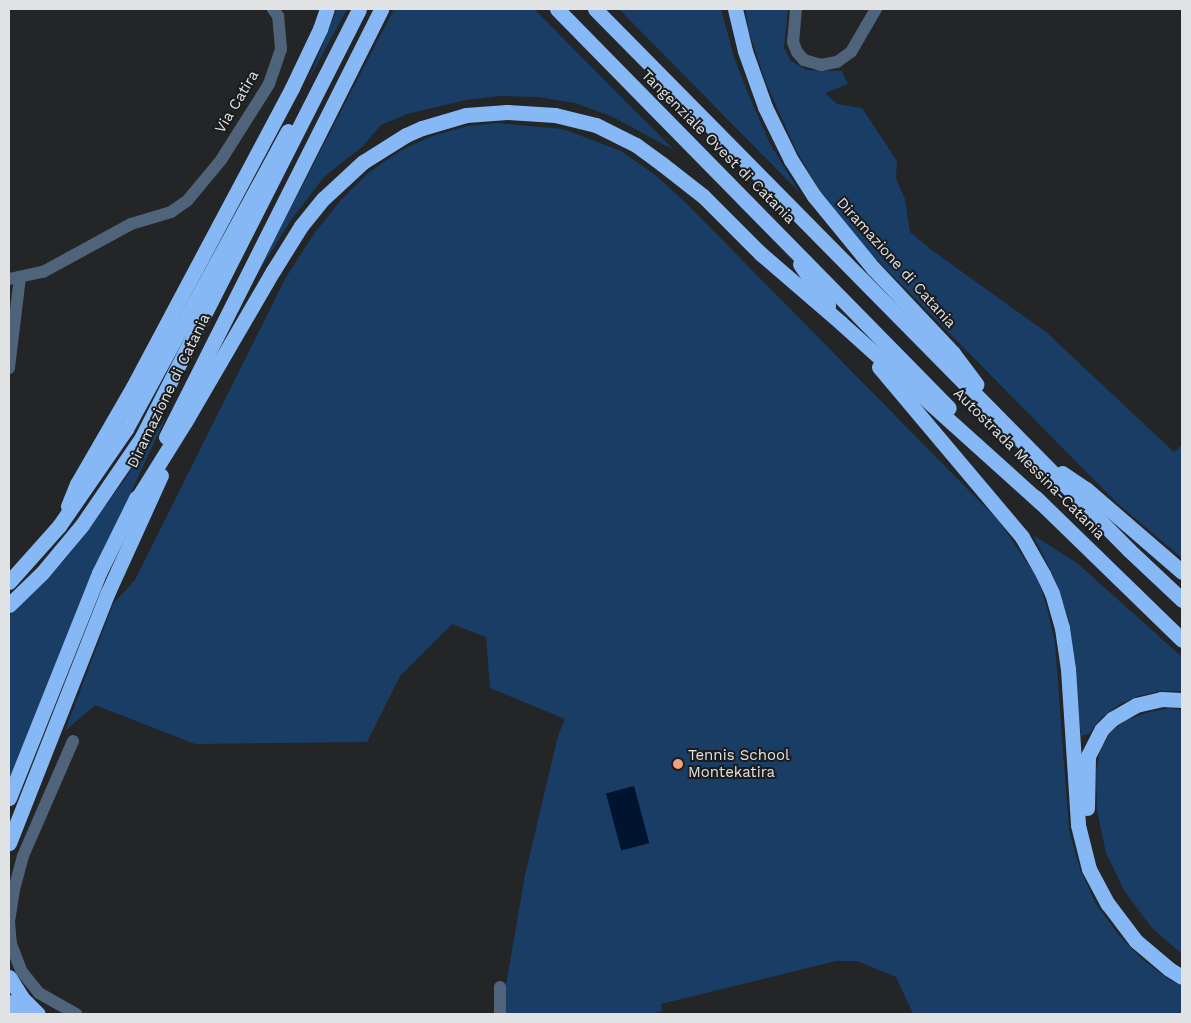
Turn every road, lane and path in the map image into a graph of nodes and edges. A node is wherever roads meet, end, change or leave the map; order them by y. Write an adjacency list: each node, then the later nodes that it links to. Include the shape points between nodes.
1 (273, 9): 11 (street, Via Catira, via 278,16 281,49 269,84 221,160 188,201 171,212 131,224 44,272)
2 (327, 9): 22 (highway, via 292,88 133,387 77,484)
3 (380, 9): 15 (highway, Diramazione di Catania)
4 (557, 9): 10 (highway, Tangenziale Ovest di Catania)
5 (595, 9): 12 (highway, Tangenziale Ovest di Catania)
6 (735, 9): 18 (highway, Diramazione di Catania, via 745,51 765,107 791,160 814,196 873,268 953,353)
7 (796, 9): 8 (street, via 792,42 804,60 821,64 837,62 851,52)
8 (876, 9)
9 (360, 10): 22 (highway, Diramazione di Catania, via 272,158 126,429); 26 (highway, via 142,437 82,525 42,573)
10 (773, 226): 13 (highway, Tangenziale Ovest di Catania); 14 (highway)
11 (14, 278): 16 (street)
12 (873, 291): 18 (highway, Autostrada Messina-Catania)
13 (854, 310): 20 (highway, Autostrada Messina-Catania)
14 (842, 323): 17 (highway, via 760,253 703,196 636,145 596,125 556,115 507,112 466,115 422,128 386,146 363,162 324,199 273,271); 20 (highway); 33 (highway, via 1033,554 1052,593 1062,628 1068,669 1078,825 1089,869 1108,904 1136,941)
15 (221, 324): 17 (highway); 21 (highway, Diramazione di Catania)
16 (9, 368)
17 (186, 422): 21 (highway); 31 (highway, via 108,592)
18 (1003, 422): 19 (highway, Autostrada Messina-Catania)
19 (1034, 454): 23 (highway, via 1086,489); 25 (highway, Autostrada Messina-Catania)
20 (1041, 503): 27 (highway, Autostrada Messina-Catania)
21 (132, 507): 30 (highway, Diramazione di Catania, via 99,573)
22 (59, 526): 24 (highway, Diramazione di Catania)
23 (1182, 572)
24 (9, 582)
25 (1182, 600)
26 (9, 605)
27 (1182, 640)
28 (1182, 700): 32 (highway, via 1149,702 1112,719 1094,741 1086,771 1092,846 1106,883 1143,934)
29 (73, 741): 39 (street, via 23,856 9,922 11,944 22,972 39,992)
30 (9, 798)
31 (9, 843)
32 (1182, 966)
33 (1182, 977)
34 (9, 978): 38 (highway)
35 (500, 987): 40 (street)
36 (9, 1002): 37 (highway)
37 (23, 1014)
38 (38, 1014)
39 (76, 1014)
40 (500, 1014)

